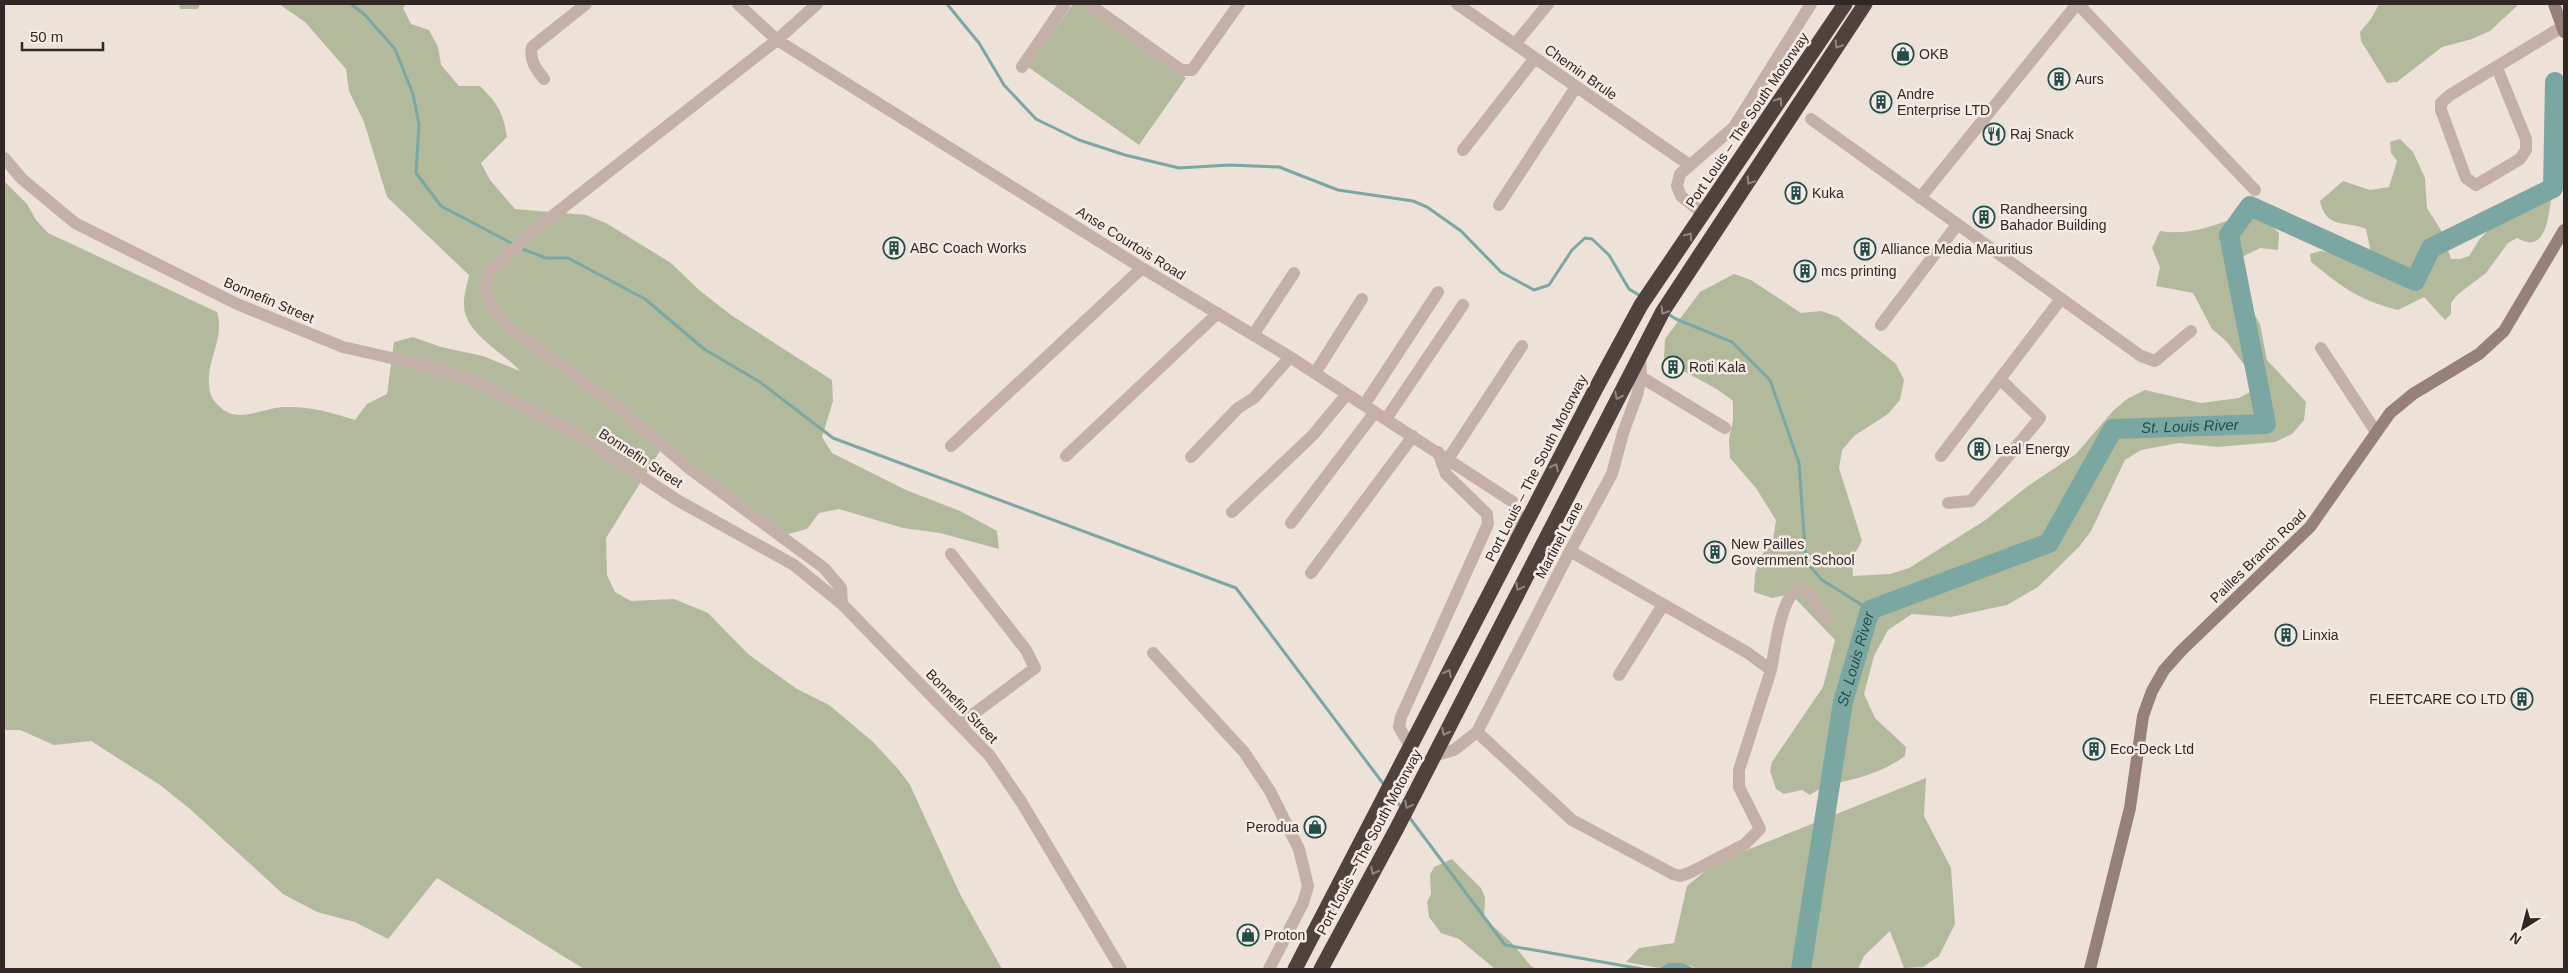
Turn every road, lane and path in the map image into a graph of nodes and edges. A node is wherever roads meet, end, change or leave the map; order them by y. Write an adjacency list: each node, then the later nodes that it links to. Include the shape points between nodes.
1 (586, 4): 20 (street, via 532,47 533,65)
2 (738, 4): 15 (street, Anse Courtois Road)
3 (817, 4): 15 (street)
4 (1065, 4): 18 (street)
5 (1089, 4): 6 (street, via 1188,72)
6 (1239, 4)
7 (1457, 4): 16 (street, Chemin Brule)
8 (1548, 4): 16 (street)
9 (1811, 4): 25 (street, via 1734,127)
10 (1845, 4): 29 (highway, Port Louis – The South Motorway, one-way to 10)
11 (1865, 4): 44 (highway, Port Louis – The South Motorway, one-way to 44, via 1681,285)
12 (2077, 4): 26 (street); 27 (street)
13 (2554, 4): 14 (main road)
14 (2563, 30): 19 (street)
15 (777, 40): 32 (street, Anse Courtois Road); 68 (street, via 537,228 497,262 485,280 484,289 500,317 529,343 609,400 726,497 824,568 841,588)
16 (1515, 44): 17 (street, Chemin Brule)
17 (1535, 58): 21 (street, Chemin Brule); 23 (street)
18 (1022, 67)
19 (2497, 68): 19 (street, via 2441,103 2466,178 2476,185 2520,159 2526,150 2526,139)
20 (544, 79)
21 (1576, 86): 25 (street, Chemin Brule); 28 (street)
22 (1811, 119): 27 (street)
23 (1462, 150)
24 (4, 158): 68 (street, Bonnefin Street, via 22,178 75,223 237,304 343,347 475,381 544,416 677,500 794,565)
25 (1688, 164): 29 (street, via 1680,174 1677,186 1682,196)
26 (2255, 190)
27 (1920, 198): 30 (street)
28 (1499, 205)
29 (1704, 214): 59 (highway, Port Louis – The South Motorway, one-way to 29, via 1630,326)
30 (1957, 225): 36 (street); 39 (street)
31 (2564, 230): 52 (main road, Pailles Branch Road, via 2504,331 2480,354 2400,404)
32 (1142, 268): 38 (street, Anse Courtois Road); 54 (street)
33 (1294, 273): 41 (street)
34 (1438, 292): 50 (street)
35 (1362, 299): 46 (street)
36 (2061, 299): 40 (street, via 2141,356 2155,361); 48 (street)
37 (1464, 305): 50 (street)
38 (1218, 313): 41 (street, Anse Courtois Road); 55 (street)
39 (1881, 326)
40 (2191, 331)
41 (1253, 335): 45 (street, Anse Courtois Road)
42 (1522, 346): 56 (street)
43 (2321, 348): 52 (street)
44 (1640, 354): 47 (street, Martinel Lane); 77 (highway, Port Louis – The South Motorway, one-way to 77)
45 (1290, 358): 46 (street, Anse Courtois Road); 58 (street, via 1254,398 1238,408)
46 (1315, 373): 49 (street, Anse Courtois Road)
47 (1641, 377): 51 (street); 64 (street, Martinel Lane, via 1612,474)
48 (2000, 379): 57 (street); 61 (street, via 2040,418 1971,501)
49 (1347, 394): 50 (street, Anse Courtois Road); 62 (street, via 1313,435)
50 (1375, 412): 53 (street, Anse Courtois Road); 63 (street)
51 (1725, 428)
52 (2376, 432): 82 (main road, Pailles Branch Road, via 2310,527 2182,650 2164,670 2152,691 2143,716 2130,808)
53 (1413, 436): 56 (street, Anse Courtois Road); 67 (street)
54 (951, 446)
55 (1066, 456)
56 (1443, 456): 60 (street, Anse Courtois Road); 76 (street, via 1446,474 1487,514 1488,524 1400,717 1399,727)
57 (1940, 456)
58 (1191, 457)
59 (1545, 486): 60 (street, via 1528,502); 66 (highway, Port Louis – The South Motorway)
60 (1513, 502): 66 (street, via 1519,521)
61 (1948, 504)
62 (1232, 512)
63 (1291, 522)
64 (1570, 551): 69 (street); 75 (street, Martinel Lane)
65 (951, 554): 74 (street, via 1026,650 1035,668)
66 (1503, 567): 76 (highway, Port Louis – The South Motorway, one-way to 66)
67 (1311, 573)
68 (842, 604): 74 (street, Bonnefin Street)
69 (1663, 605): 72 (street); 73 (street)
70 (1826, 619): 72 (street, via 1808,593 1798,588 1793,590 1784,608)
71 (1153, 654): 79 (street, via 1244,752 1270,791 1299,850 1308,886 1303,903)
72 (1771, 670): 75 (street, via 1739,770 1739,786 1760,828 1745,844 1680,876 1572,820)
73 (1619, 675)
74 (960, 724): 78 (street, Bonnefin Street, via 990,756 1022,803)
75 (1477, 732): 77 (street, via 1454,750)
76 (1410, 746): 80 (highway, Port Louis – The South Motorway)
77 (1433, 756): 81 (highway, Port Louis – The South Motorway, one-way to 81)
78 (1121, 969)
79 (1269, 969)
80 (1295, 969)
81 (1321, 969)
82 (2090, 969)

